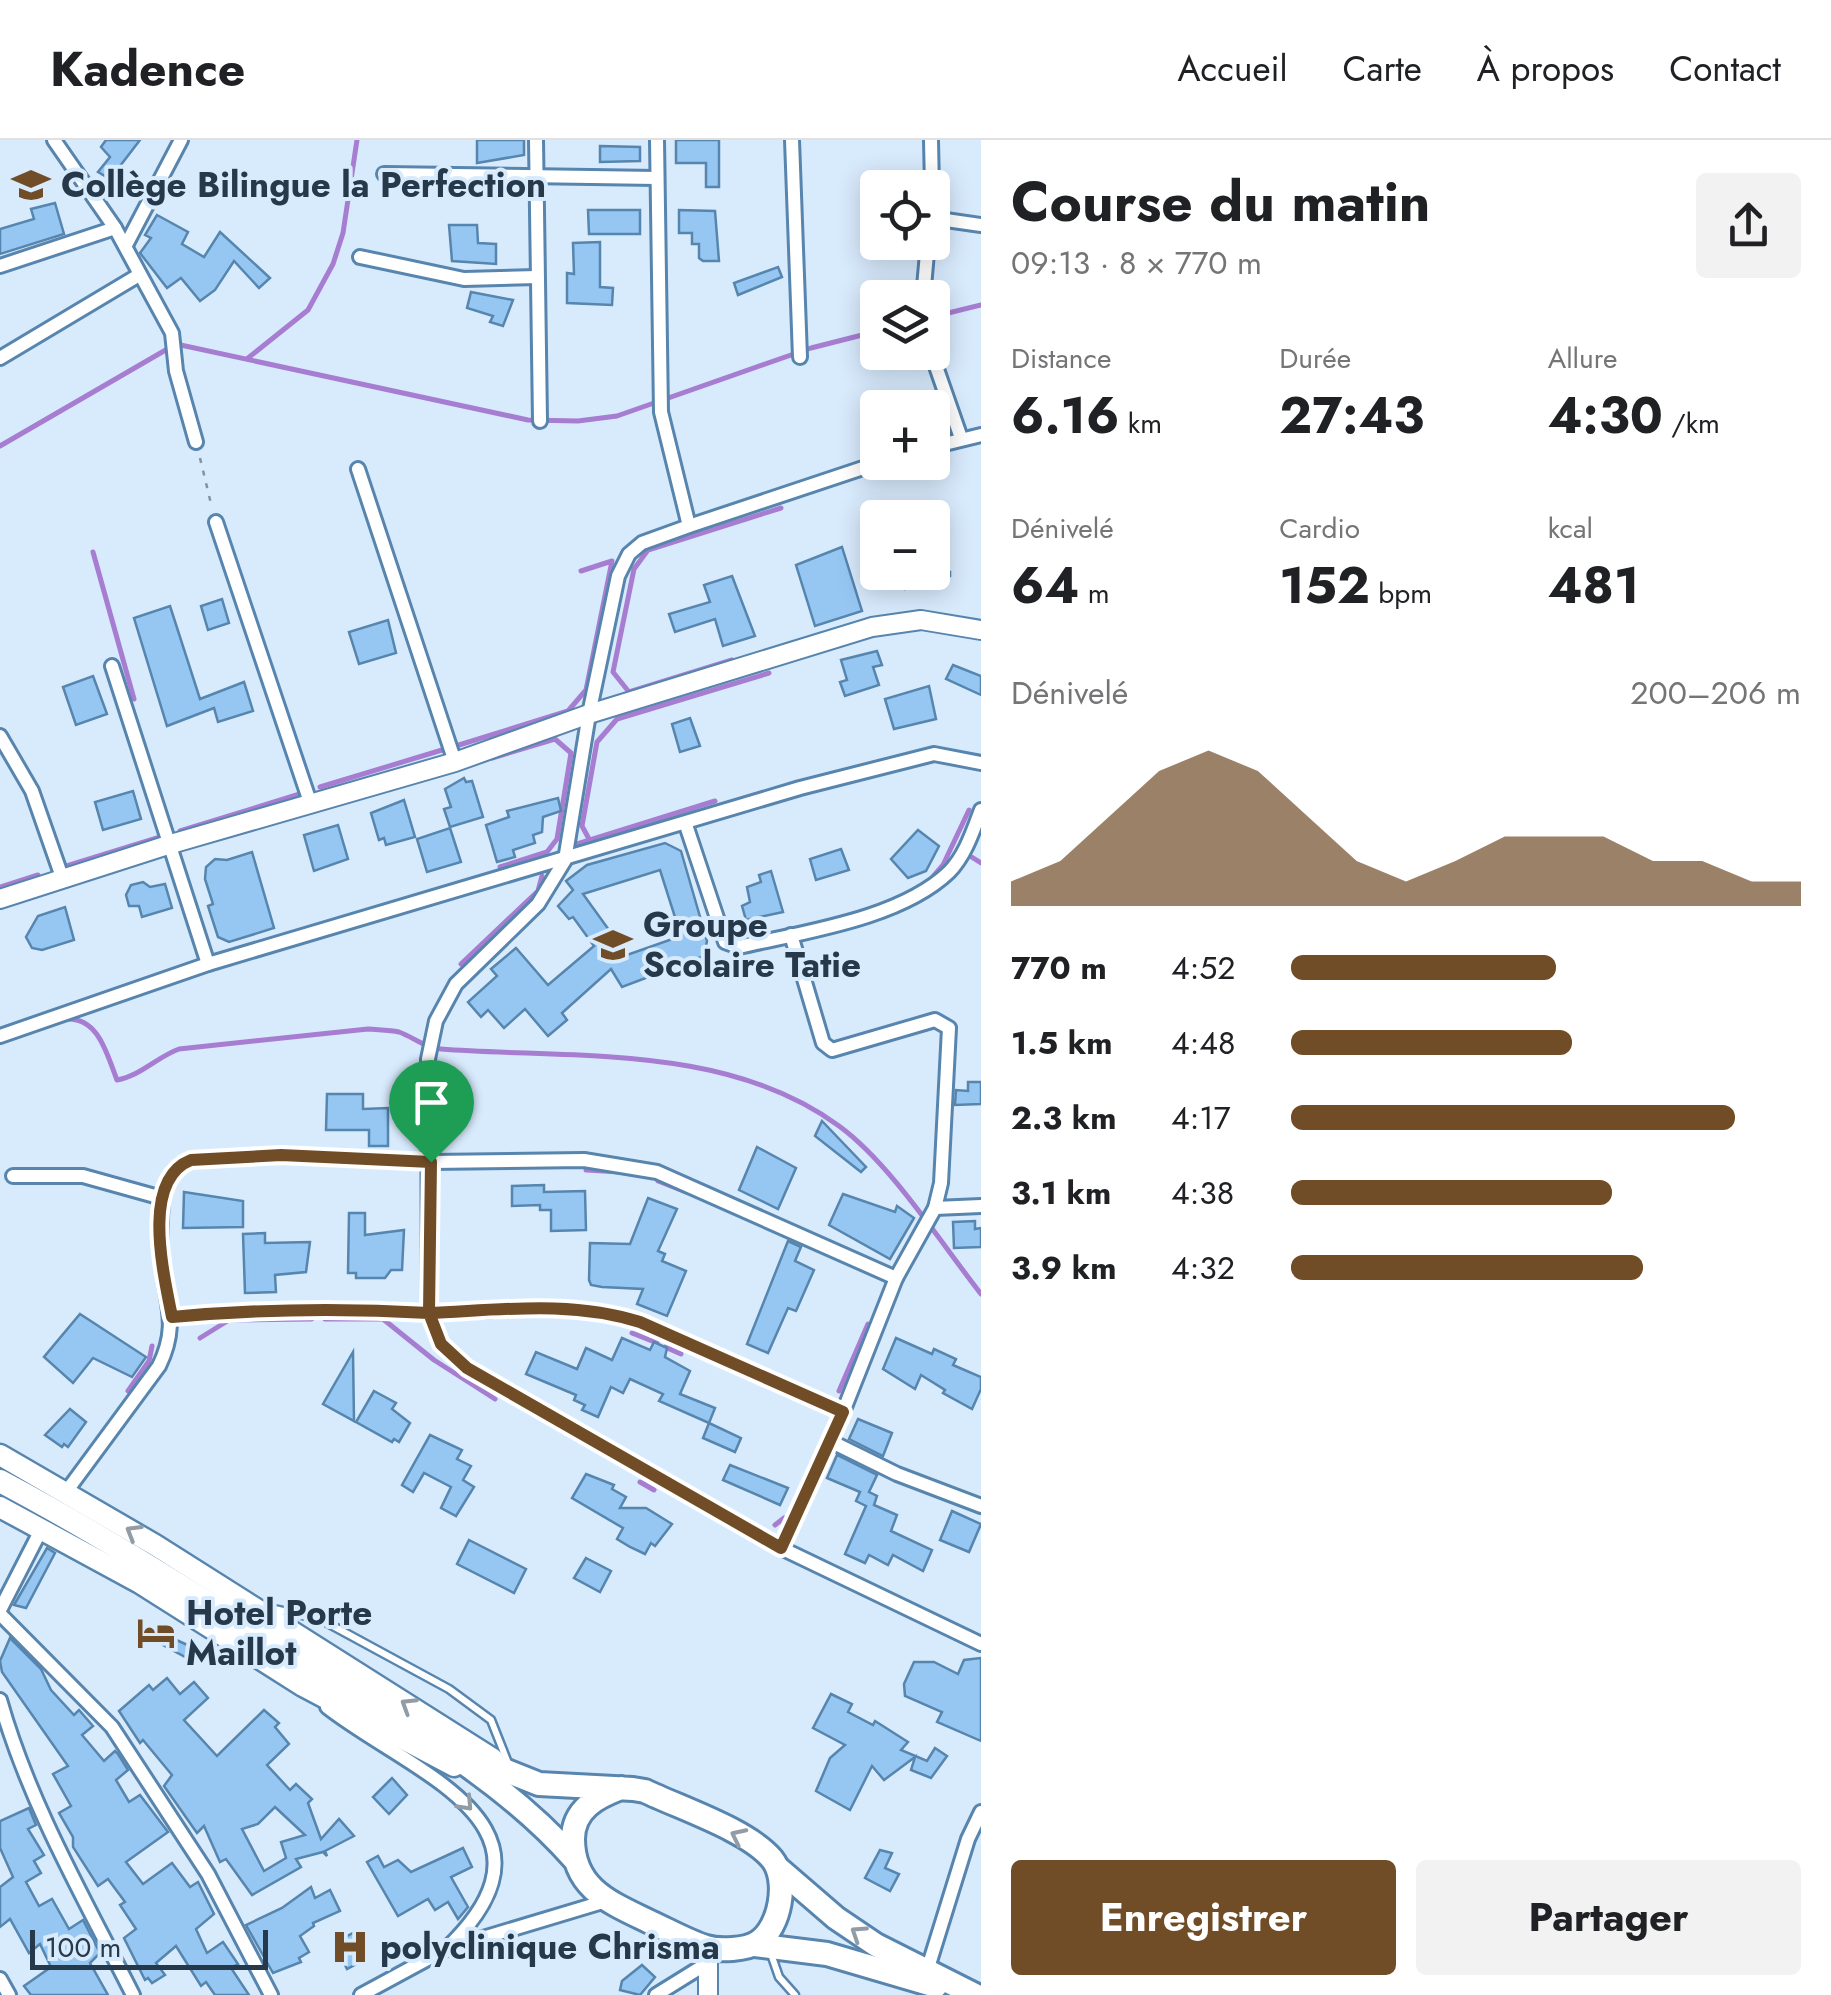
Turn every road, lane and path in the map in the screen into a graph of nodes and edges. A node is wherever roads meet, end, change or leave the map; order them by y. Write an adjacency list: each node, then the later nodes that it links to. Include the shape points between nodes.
1 (54, 140): 13 (street)
2 (181, 140): 14 (street)
3 (536, 140): 9 (street)
4 (657, 140): 10 (street)
5 (792, 140): 19 (street)
6 (931, 140): 7 (street)
7 (932, 170)
8 (384, 174): 9 (street)
9 (536, 174): 10 (street); 18 (street)
10 (657, 178): 30 (street, via 662,412)
11 (950, 221): 12 (street)
12 (981, 225)
13 (115, 228): 14 (street); 16 (street)
14 (126, 245): 17 (street)
15 (360, 257): 18 (street, via 464,279)
16 (0, 266)
17 (139, 275): 20 (street); 26 (street, via 172,333)
18 (537, 277): 22 (street)
19 (800, 357)
20 (0, 358)
21 (937, 370): 24 (street)
22 (540, 421)
23 (981, 436): 24 (street)
24 (961, 438): 25 (street)
25 (950, 441)
26 (196, 442): 29 (path)
27 (358, 469): 35 (street)
28 (860, 469): 30 (street)
29 (216, 522): 37 (street)
30 (688, 526): 33 (street, via 629,554 618,576)
31 (979, 625): 33 (main road, via 921,620 872,627)
32 (112, 666): 40 (street)
33 (589, 714): 35 (main road); 41 (street)
34 (0, 736): 42 (street, via 32,791)
35 (455, 762): 37 (main road)
36 (981, 763): 39 (street, via 934,754)
37 (311, 805): 40 (main road)
38 (981, 810): 44 (street, via 952,870 926,890 850,921)
39 (686, 825): 41 (street); 44 (street, via 726,942 739,947)
40 (170, 844): 42 (main road); 45 (street)
41 (565, 860): 45 (street); 47 (street, via 538,904 456,984 436,1021 428,1059)
42 (62, 877): 43 (main road)
43 (0, 899)
44 (791, 935): 51 (street, via 823,1043 832,1050 935,1020 949,1028)
45 (208, 964): 46 (street)
46 (0, 1036)
47 (431, 1162): 49 (street, via 281,1155 191,1160 168,1178); 52 (street, via 628,1164); 53 (street)
48 (13, 1176): 49 (street, via 83,1176)
49 (162, 1198): 54 (street, via 160,1237)
50 (981, 1206): 51 (street)
51 (935, 1208): 52 (street)
52 (896, 1278): 55 (street)
53 (429, 1313): 54 (street); 55 (street, via 605,1311); 63 (street, via 441,1344 467,1368)
54 (172, 1317): 59 (street, via 159,1366)
55 (843, 1412): 56 (street)
56 (830, 1441): 60 (street); 63 (street)
57 (0, 1455): 59 (main road)
58 (0, 1481): 69 (highway)
59 (66, 1492): 64 (main road, one-way to 59)
60 (981, 1506)
61 (0, 1507): 62 (main road)
62 (42, 1528): 65 (street); 67 (main road)
63 (781, 1548): 66 (street)
64 (247, 1605): 69 (main road, one-way to 64); 69 (lane, via 320,1619 449,1689 491,1720)
65 (0, 1612): 83 (street, via 112,1727 208,1874)
66 (981, 1644)
67 (303, 1686): 69 (main road); 76 (street, one-way to 76, via 463,1798 483,1826 493,1863 486,1901)
68 (0, 1700): 82 (street, via 65,1860)
69 (509, 1779): 70 (highway); 72 (highway)
70 (621, 1788): 72 (highway, via 588,1805 572,1834); 73 (highway, one-way to 70, via 754,1843 645,1791)
71 (981, 1812): 78 (street)
72 (574, 1859): 74 (highway, via 583,1880)
73 (778, 1868): 75 (highway, via 776,1917); 78 (highway, one-way to 73, via 836,1918)
74 (606, 1901): 76 (street); 77 (highway)
75 (762, 1945): 77 (highway); 80 (highway, via 828,1954); 87 (lane)
76 (446, 1949): 84 (street)
77 (707, 1956): 85 (street); 86 (main road)
78 (927, 1970): 88 (highway)
79 (0, 1979): 81 (street)
80 (940, 1992): 88 (highway)
81 (9, 1995)
82 (133, 1995)
83 (272, 1995)
84 (361, 1995)
85 (656, 1995)
86 (708, 1995)
87 (796, 1995)
88 (973, 1995)

